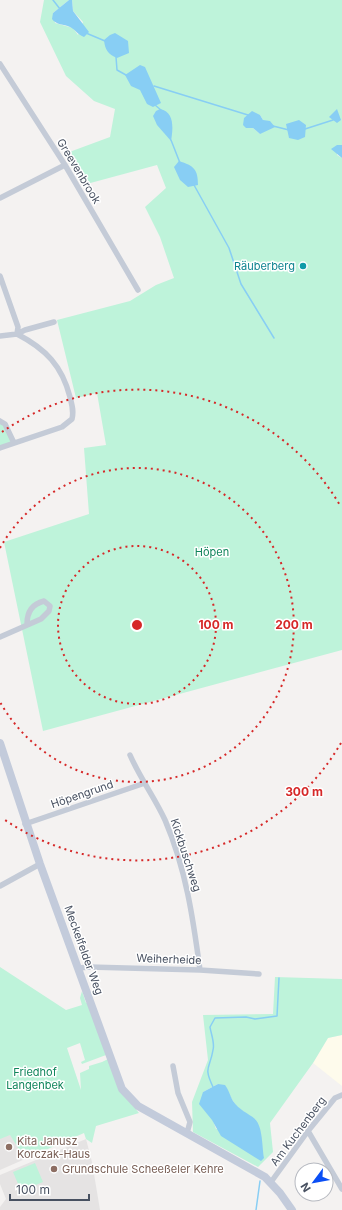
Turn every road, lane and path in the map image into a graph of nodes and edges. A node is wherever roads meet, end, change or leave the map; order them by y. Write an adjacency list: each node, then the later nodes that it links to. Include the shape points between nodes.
1 (0, 64): 2 (street, Greevenbrook)
2 (65, 165): 3 (street); 5 (street, Greevenbrook)
3 (0, 198)
4 (0, 276): 7 (street, via 18,327)
5 (138, 290)
6 (54, 322): 7 (street)
7 (18, 334): 8 (street); 10 (street, via 56,364 66,382 73,412 72,419 62,427)
8 (0, 336)
9 (0, 421): 10 (street, via 5,424)
10 (14, 443): 11 (street)
11 (0, 448)
12 (27, 624): 12 (street, via 37,622 46,615 50,606 44,601 39,602 31,609); 13 (street)
13 (0, 637)
14 (0, 743): 17 (main road, Meckelfelder Weg)
15 (130, 755): 16 (street, Kickbuschweg)
16 (145, 783): 17 (street, Höpengrund); 21 (street, Kickbuschweg, via 164,820 190,897)
17 (26, 824): 18 (main road, Meckelfelder Weg)
18 (40, 864): 19 (street); 20 (main road, Meckelfelder Weg)
19 (0, 886)
20 (78, 968): 21 (street, Weiherheide); 26 (main road, Meckelfelder Weg, via 122,1089 136,1104)
21 (200, 970): 22 (street, Weiherheide)
22 (259, 974)
23 (173, 1066): 26 (street, via 178,1093 190,1122)
24 (342, 1095): 25 (street, Am Kuchenberg, via 335,1098)
25 (308, 1131): 27 (street, Am Kuchenberg); 28 (street)
26 (187, 1134): 27 (main road, Meckelfelder Weg)
27 (271, 1182): 29 (main road, Meckelfelder Weg)
28 (342, 1189)
29 (292, 1210)

